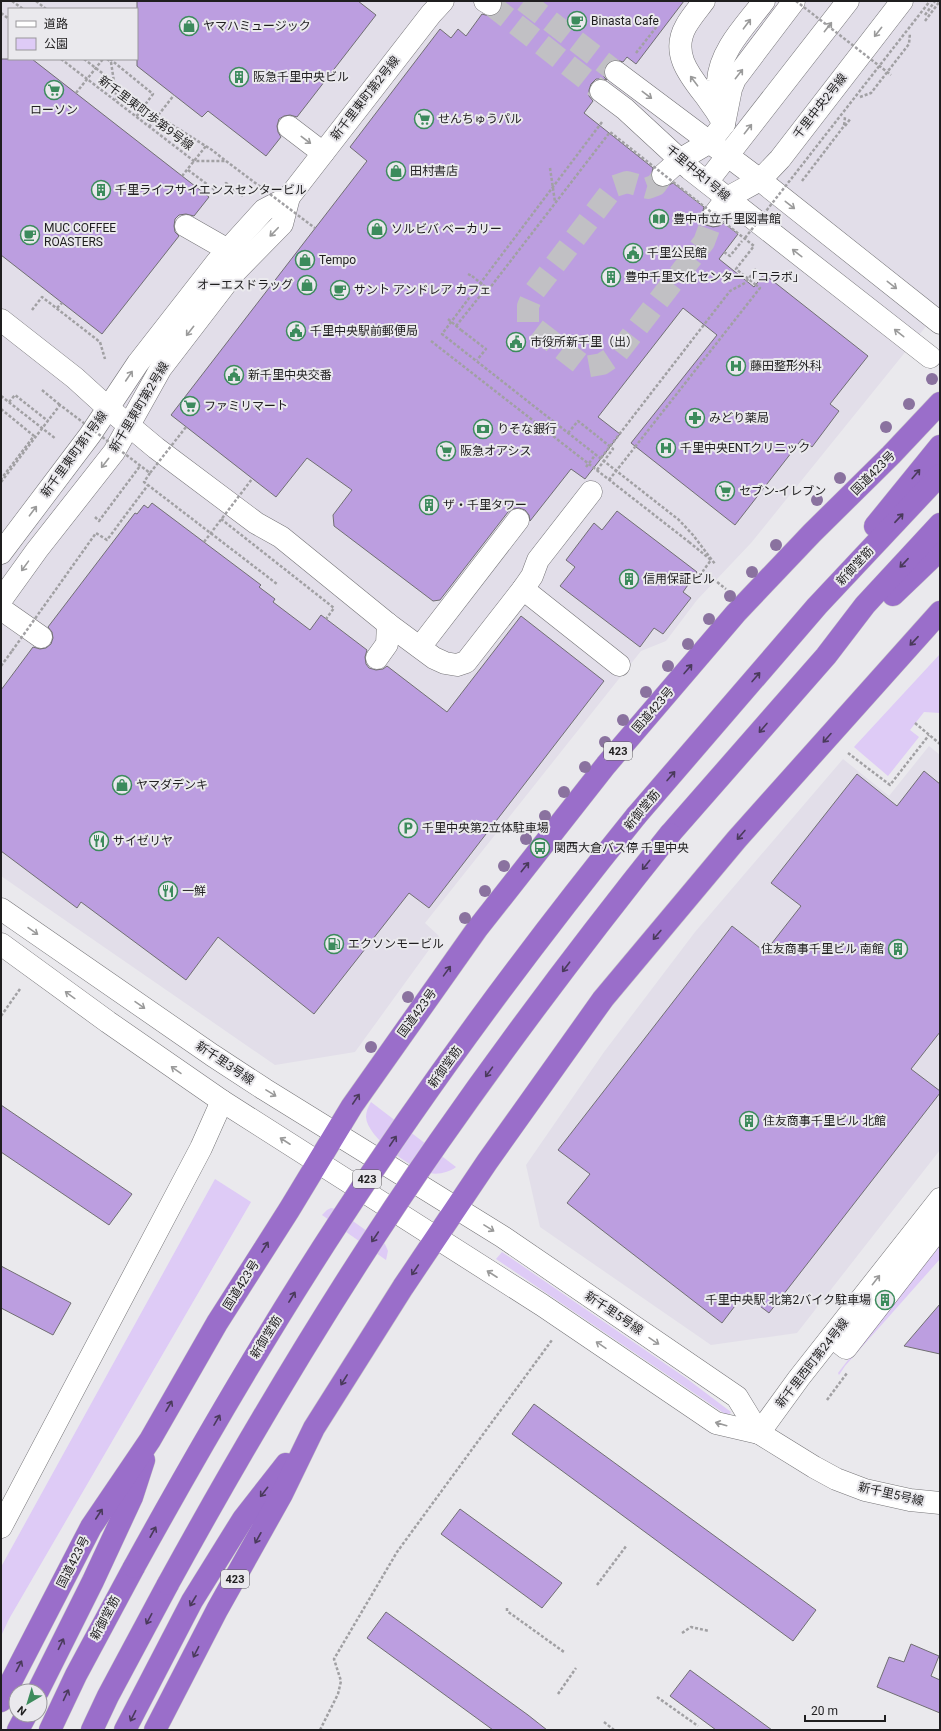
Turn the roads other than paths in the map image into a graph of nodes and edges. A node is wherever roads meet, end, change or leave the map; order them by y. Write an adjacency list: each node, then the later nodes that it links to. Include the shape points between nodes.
1 (443, 1): 12 (street, 新千里東町第2号線)
2 (704, 1): 9 (street, one-way to 2, via 682,60 680,43 685,27)
3 (764, 1): 9 (street, one-way to 3, via 718,83 720,67 726,51)
4 (795, 1): 9 (street, one-way to 4, via 730,90 735,79)
5 (848, 1): 13 (street, one-way to 5)
6 (902, 1): 16 (street, 千里中央2号線, one-way to 16)
7 (616, 72): 11 (street, one-way to 11)
8 (601, 91): 14 (street, 千里中央1号線)
9 (724, 124): 11 (street)
10 (289, 127): 12 (street, one-way to 12)
11 (710, 142): 13 (street); 14 (street)
12 (323, 153): 18 (street, 新千里東町第2号線)
13 (727, 156): 16 (street); 17 (street)
14 (681, 159): 15 (street); 17 (street, 千里中央1号線)
15 (663, 175)
16 (760, 180): 19 (street, 千里中央2号線); 24 (street, one-way to 24)
17 (707, 182): 19 (street, 千里中央1号線)
18 (289, 197): 22 (street, 新千里東町第2号線, via 264,210); 28 (street, 新千里東町第2号線, one-way to 28, via 282,224 234,274 161,368)
19 (727, 198): 20 (street); 25 (street, 千里中央1号線, one-way to 19)
20 (714, 215)
21 (186, 226): 22 (street)
22 (228, 250): 27 (street, 新千里東町第2号線, one-way to 22, via 138,362)
23 (1, 320): 27 (street, 新千里東町第1号線, via 76,378)
24 (940, 323)
25 (930, 357)
26 (940, 403): 50 (highway, 国道423号 / 423, one-way to 26, via 369,1079 477,929 606,765 736,613)
27 (108, 408): 28 (street); 35 (street, 新千里東町第1号線, one-way to 27)
28 (128, 425): 37 (street, 新千里東町第2号線, one-way to 37, via 114,452); 41 (street, via 256,523 281,537)
29 (940, 446): 38 (highway, one-way to 29, via 885,512)
30 (940, 475): 38 (highway, 新御堂筋 / 423, one-way to 30)
31 (591, 492): 36 (street, via 538,560 532,576)
32 (518, 520): 43 (street)
33 (940, 524): 44 (highway, one-way to 44, via 865,605)
34 (940, 550): 44 (highway)
35 (1, 553)
36 (523, 589): 43 (street, via 472,667 445,663); 46 (street)
37 (1, 600)
38 (817, 606): 64 (highway, 新御堂筋 / 423, one-way to 38, bridge, via 134,1567 246,1370 370,1175 487,1008 558,914 636,816)
39 (1, 609): 42 (street)
40 (940, 612): 53 (highway, 423, one-way to 53, via 737,839 603,999)
41 (388, 624): 43 (street); 45 (street, via 387,644)
42 (41, 637)
43 (420, 647)
44 (826, 656): 65 (highway, one-way to 65, bridge, via 670,834 542,999 403,1195 273,1399 168,1584)
45 (377, 658)
46 (619, 665)
47 (1, 908): 50 (street, 新千里3号線, one-way to 50, via 212,1055)
48 (1, 944): 49 (street, one-way to 48)
49 (222, 1101): 51 (street, one-way to 49); 61 (street, via 201,1148)
50 (335, 1132): 51 (highway, 国道423号 / 423); 53 (street, 新千里3号線)
51 (318, 1162): 55 (street); 59 (highway, 国道423号 / 423, one-way to 51, via 217,1323)
52 (940, 1199): 56 (street, 新千里西町第24号線, one-way to 52)
53 (456, 1208): 55 (highway, 423); 58 (street, 新千里5号線, one-way to 58, via 503,1237 737,1397)
54 (940, 1227): 56 (street, via 846,1348)
55 (436, 1238): 57 (highway, 423, one-way to 57); 58 (street, 新千里5号線, one-way to 55, via 716,1423 542,1305)
56 (832, 1337): 58 (street, 新千里西町第24号線)
57 (314, 1428): 66 (highway, one-way to 66, via 243,1519 192,1601); 67 (highway, 423, one-way to 67, via 282,1494 217,1610)
58 (759, 1433): 60 (street, 新千里5号線, via 836,1479 865,1490 910,1500)
59 (150, 1440): 62 (highway, one-way to 59, via 132,1497); 63 (highway, 国道423号 / 423, one-way to 59, via 91,1527)
60 (940, 1503)
61 (1, 1527)
62 (42, 1683)
63 (1, 1701)
64 (50, 1730)
65 (92, 1730)
66 (126, 1730)
67 (155, 1730)

